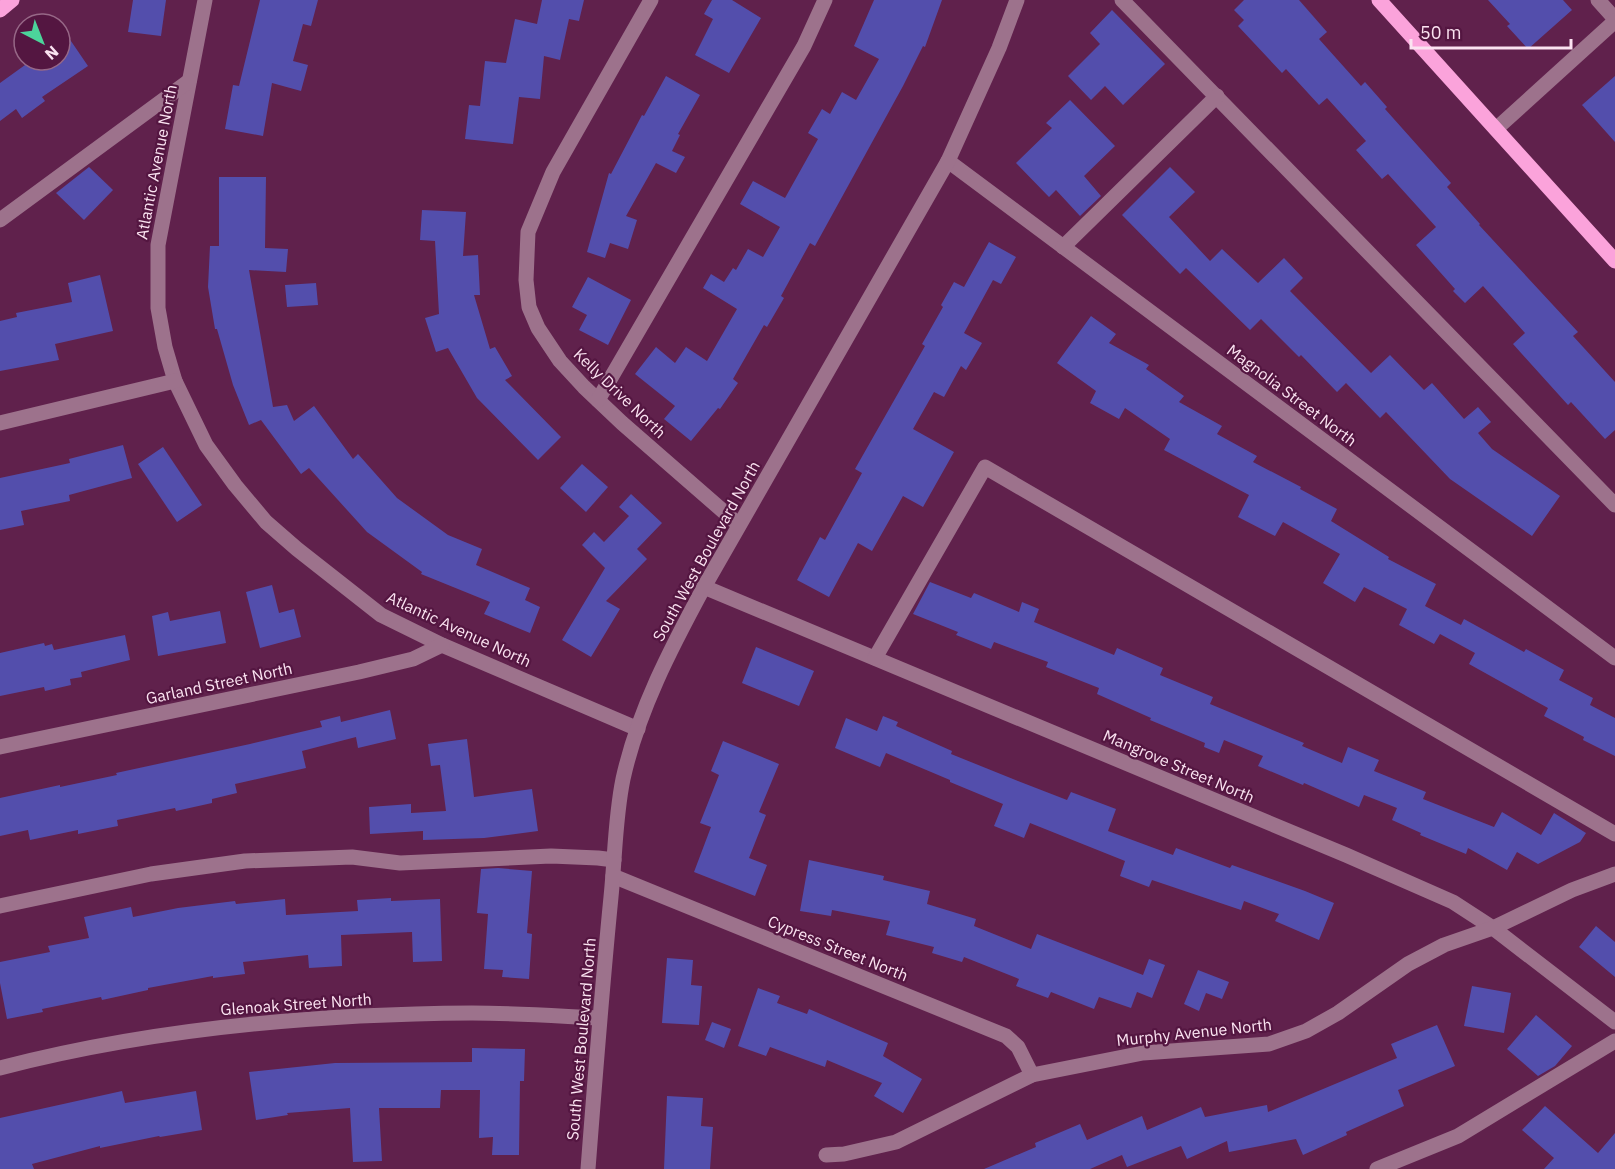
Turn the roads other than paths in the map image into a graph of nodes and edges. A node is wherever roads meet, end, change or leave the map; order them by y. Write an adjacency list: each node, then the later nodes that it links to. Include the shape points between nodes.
1 (12, 0): 9 (main road)
2 (205, 0): 11 (street, Atlantic Avenue North)
3 (651, 0): 19 (street, Kelly Drive North, via 554,172 528,232 529,307 560,361)
4 (825, 0): 19 (street, via 804,46)
5 (1017, 0): 14 (street, South West Boulevard North)
6 (1122, 0): 12 (street)
7 (1379, 0): 13 (main road)
8 (1598, 0): 10 (street)
9 (0, 10)
10 (1615, 20): 13 (street)
11 (189, 81): 15 (street); 18 (street, Atlantic Avenue North, via 158,245 158,308)
12 (1217, 96): 16 (street); 21 (street)
13 (1496, 129): 17 (main road)
14 (948, 161): 16 (street, Magnolia Street North); 22 (street, South West Boulevard North)
15 (0, 220)
16 (1064, 247): 26 (street, Magnolia Street North)
17 (1615, 261)
18 (175, 381): 20 (street); 24 (street, Atlantic Avenue North, via 206,445 266,522 381,615)
19 (598, 400): 22 (street, Kelly Drive North)
20 (0, 423)
21 (1615, 505)
22 (739, 525): 23 (street, South West Boulevard North)
23 (704, 587): 25 (street, Mangrove Street North); 27 (street, South West Boulevard North, via 672,646)
24 (442, 645): 27 (street, Atlantic Avenue North); 28 (street, Garland Street North, via 413,659 359,672)
25 (875, 658): 29 (street, via 985,467); 33 (street, Mangrove Street North, via 1453,902)
26 (1615, 658)
27 (638, 729): 30 (street, South West Boulevard North, via 624,779)
28 (0, 747)
29 (1615, 834)
30 (614, 868): 32 (street, Cypress Street North, via 598,858 551,856 400,863 352,858 245,861 151,874); 34 (street, South West Boulevard North); 38 (street, Cypress Street North, via 1006,1036 1018,1047)
31 (1615, 874): 33 (street, Murphy Avenue North)
32 (0, 906)
33 (1493, 928): 35 (street, Mangrove Street North); 38 (street, Murphy Avenue North, via 1444,945 1408,964 1330,1018 1269,1044 1143,1053)
34 (599, 1018): 37 (street, Glenoak Street North, via 474,1013 291,1020 166,1033 51,1054); 40 (street, South West Boulevard North)
35 (1615, 1022)
36 (1615, 1041): 41 (street, via 1458,1136)
37 (0, 1068)
38 (1032, 1075): 39 (street, Murphy Avenue North, via 896,1142)
39 (826, 1155)
40 (588, 1169)
41 (1377, 1169)

